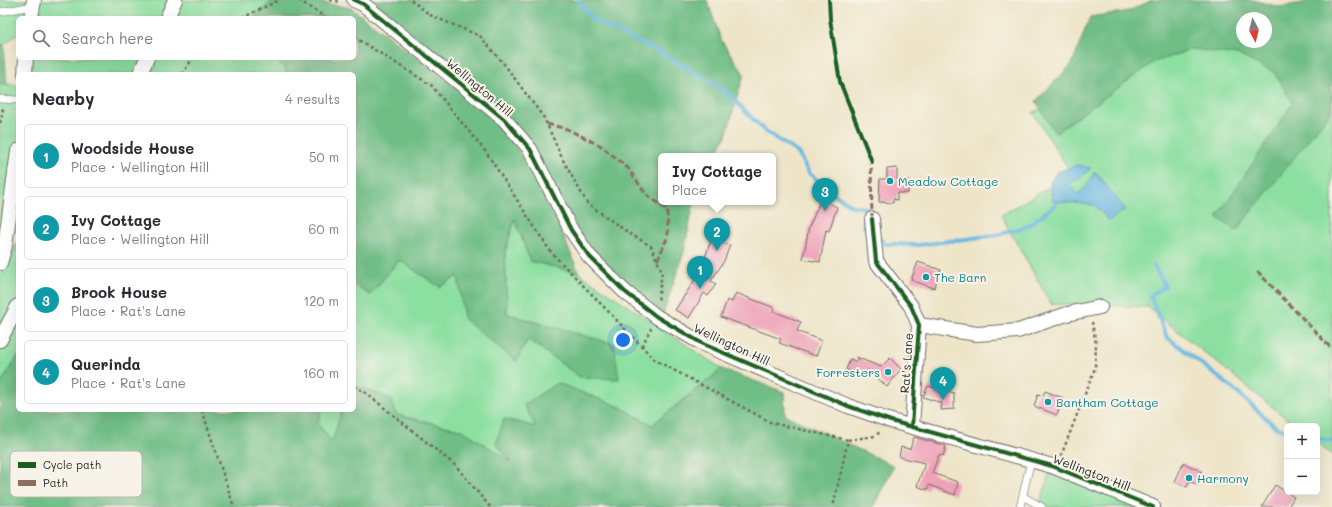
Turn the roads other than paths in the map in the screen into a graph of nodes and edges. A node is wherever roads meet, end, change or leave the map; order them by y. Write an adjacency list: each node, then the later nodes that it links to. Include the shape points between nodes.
1 (175, 0): 5 (street)
2 (354, 0): 19 (street, Wellington Hill, via 363,4 504,119 530,149 571,230 590,256 624,291 657,317 704,344 805,388 891,421)
3 (32, 8): 4 (lane)
4 (0, 12)
5 (168, 16)
6 (26, 60): 8 (street)
7 (146, 60): 9 (street)
8 (25, 72)
9 (141, 72)
10 (0, 99): 11 (lane)
11 (16, 100)
12 (16, 166): 14 (street, via 5,246)
13 (872, 218): 17 (street, Rat's Lane, via 876,261 911,306)
14 (0, 263)
15 (1094, 308): 17 (street, via 1018,331 977,334)
16 (16, 310): 18 (street)
17 (919, 325): 19 (street, Rat's Lane)
18 (0, 340)
19 (912, 426): 20 (street, Wellington Hill)
20 (1031, 460): 21 (lane); 24 (street, Wellington Hill)
21 (1024, 497): 22 (lane); 23 (lane)
22 (1020, 507)
23 (1042, 507)
24 (1153, 507)

